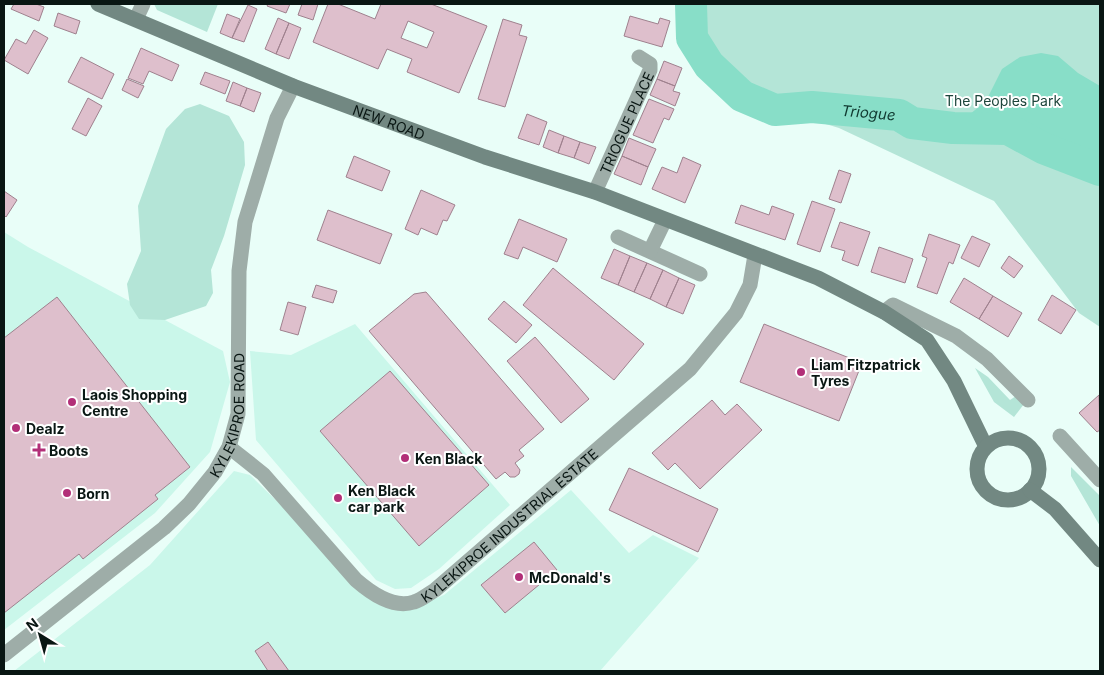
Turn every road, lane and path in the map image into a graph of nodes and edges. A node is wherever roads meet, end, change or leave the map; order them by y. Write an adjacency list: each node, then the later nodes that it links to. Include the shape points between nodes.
1 (98, 4): 3 (main road, NEW ROAD)
2 (143, 4): 3 (street)
3 (136, 19): 5 (main road, NEW ROAD)
4 (639, 56): 6 (street, TRIOGUE PLACE, via 650,64 650,70)
5 (292, 86): 6 (main road, NEW ROAD, via 485,157); 15 (street, KYLEKIPROE ROAD, via 277,118 245,222 239,271 238,414)
6 (595, 192): 7 (main road, NEW ROAD)
7 (665, 220): 9 (street); 10 (main road, NEW ROAD)
8 (618, 237): 9 (street)
9 (650, 251): 11 (street)
10 (755, 255): 12 (main road, NEW ROAD, via 818,278); 15 (street, KYLEKIPROE INDUSTRIAL ESTATE, via 750,285 736,313 690,369 435,590 413,603 390,602 362,585 263,474)
11 (700, 274)
12 (884, 312): 13 (street, via 893,305 956,336 987,359); 16 (main road, NEW ROAD, via 927,340 954,381)
13 (1028, 400)
14 (1060, 436): 17 (street)
15 (229, 447): 20 (street, KYLEKIPROE ROAD, via 200,491 164,528)
16 (986, 447): 18 (main road, via 1001,438 1018,439 1026,444 1037,457 1039,466); 18 (main road, via 977,471 984,488 1006,500 1015,499)
17 (1100, 480)
18 (1030, 490): 19 (main road, via 1055,509)
19 (1100, 560)
20 (4, 655)

